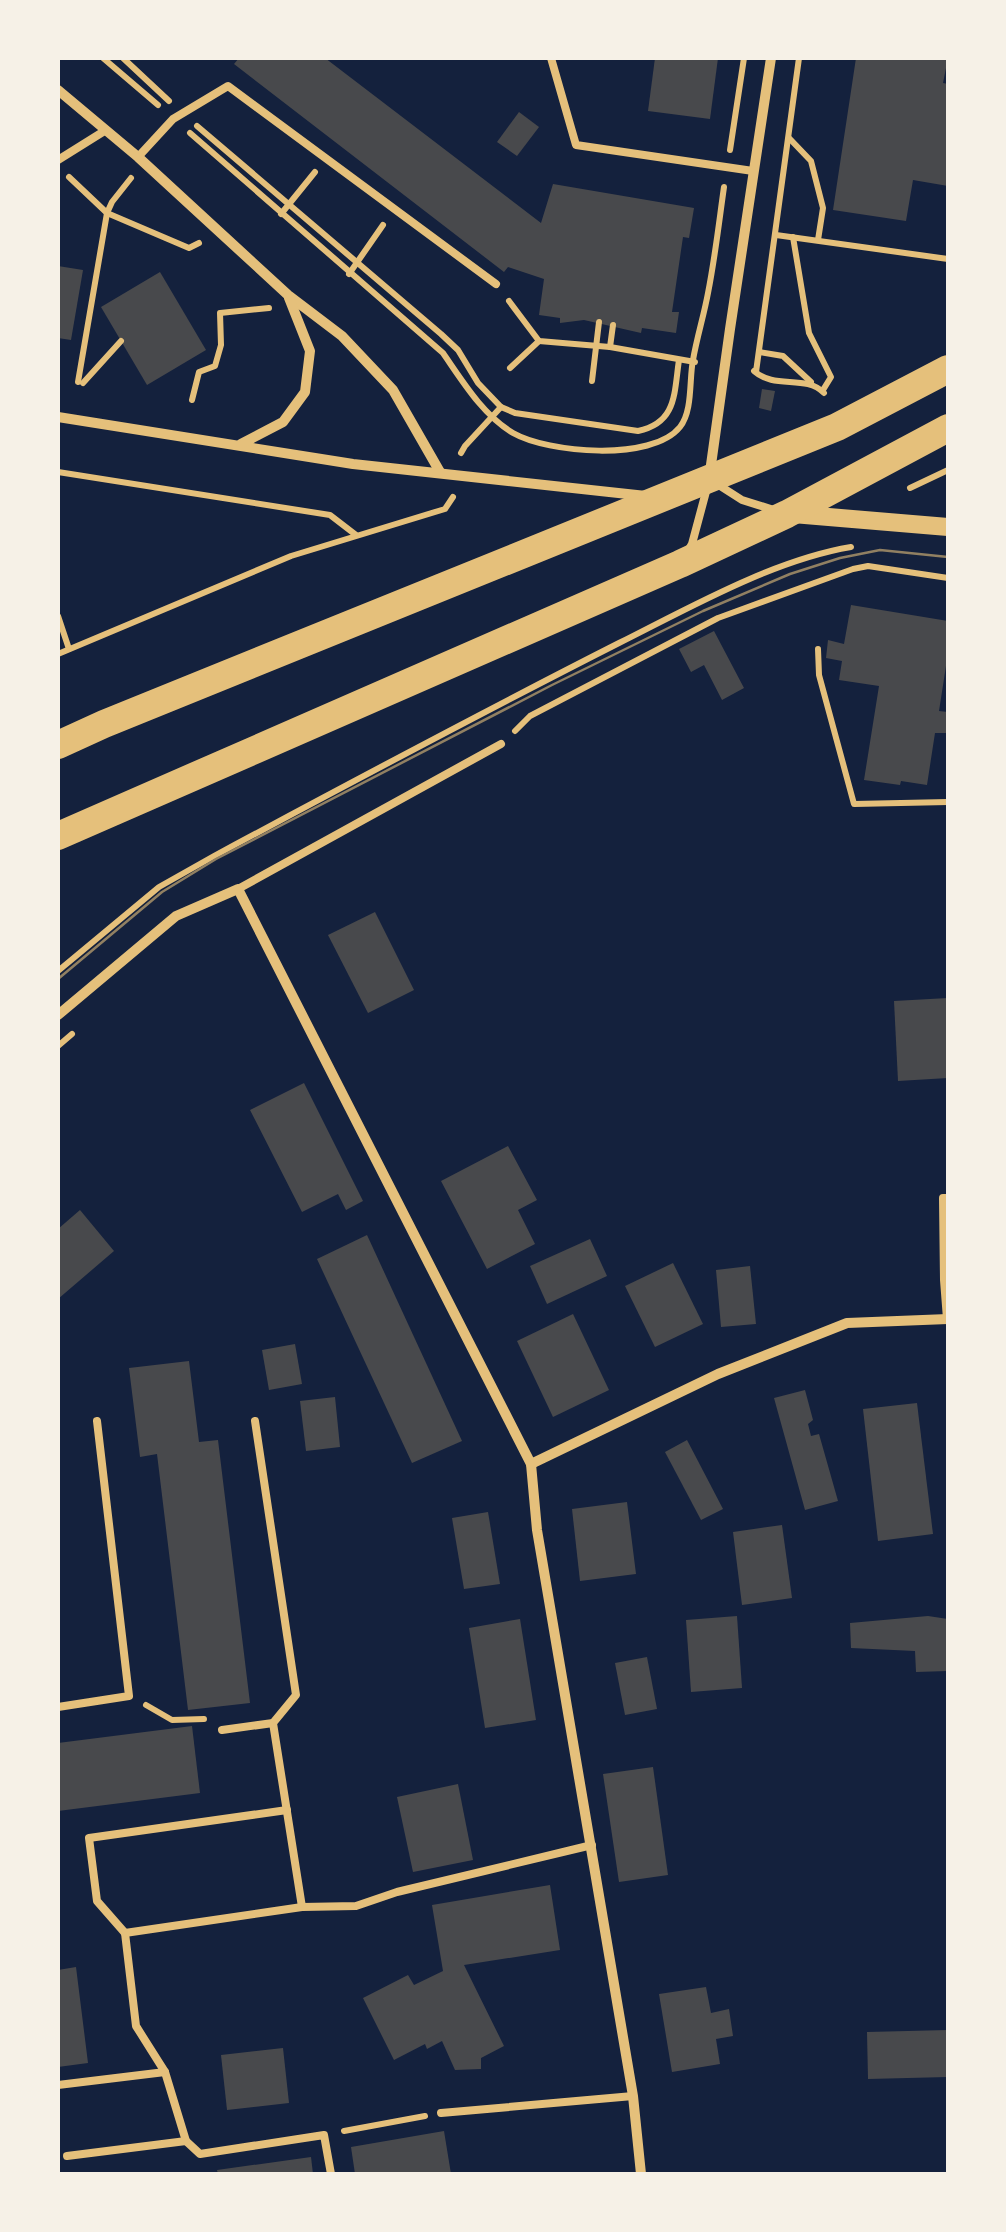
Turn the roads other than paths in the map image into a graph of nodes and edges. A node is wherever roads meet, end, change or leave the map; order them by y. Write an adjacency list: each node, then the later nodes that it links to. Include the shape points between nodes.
1 (551, 58): 7 (lane, via 576,145)
2 (771, 58): 7 (street)
3 (58, 90): 4 (street)
4 (106, 130): 5 (street); 6 (lane)
5 (141, 160): 8 (lane, via 177,116 228,86); 9 (street)
6 (58, 163)
7 (753, 171): 15 (street)
8 (496, 284)
9 (288, 295): 13 (street, via 310,351 306,392 283,422); 14 (street, via 342,336 392,390)
10 (948, 369): 15 (highway, via 837,428)
11 (58, 417): 13 (street)
12 (948, 428): 17 (highway)
13 (240, 445): 14 (street)
14 (440, 472): 16 (street)
15 (709, 479): 16 (highway); 17 (lane, via 742,500); 19 (lane)
16 (662, 498): 21 (highway)
17 (787, 514): 18 (street); 19 (highway)
18 (948, 527)
19 (680, 564): 22 (highway)
20 (501, 744): 23 (lane)
21 (58, 745)
22 (58, 836)
23 (238, 889): 24 (street, via 176,916); 29 (street)
24 (58, 1015)
25 (948, 1198): 26 (lane)
26 (948, 1319): 29 (street, via 847,1324 718,1374)
27 (97, 1421): 30 (lane, via 129,1696)
28 (255, 1421): 31 (lane, via 296,1695)
29 (531, 1464): 34 (street)
30 (58, 1707)
31 (273, 1723): 32 (lane); 33 (lane)
32 (222, 1730)
33 (287, 1810): 35 (lane); 36 (lane, via 90,1838 97,1901)
34 (592, 1845): 35 (lane, via 356,1906); 39 (street)
35 (302, 1907): 36 (lane)
36 (125, 1934): 37 (lane, via 136,2026)
37 (164, 2072): 38 (lane); 41 (lane)
38 (58, 2086)
39 (633, 2096): 40 (lane); 44 (street)
40 (440, 2113)
41 (186, 2141): 42 (lane); 43 (lane, via 200,2154 324,2135)
42 (67, 2156)
43 (331, 2174)
44 (641, 2174)

